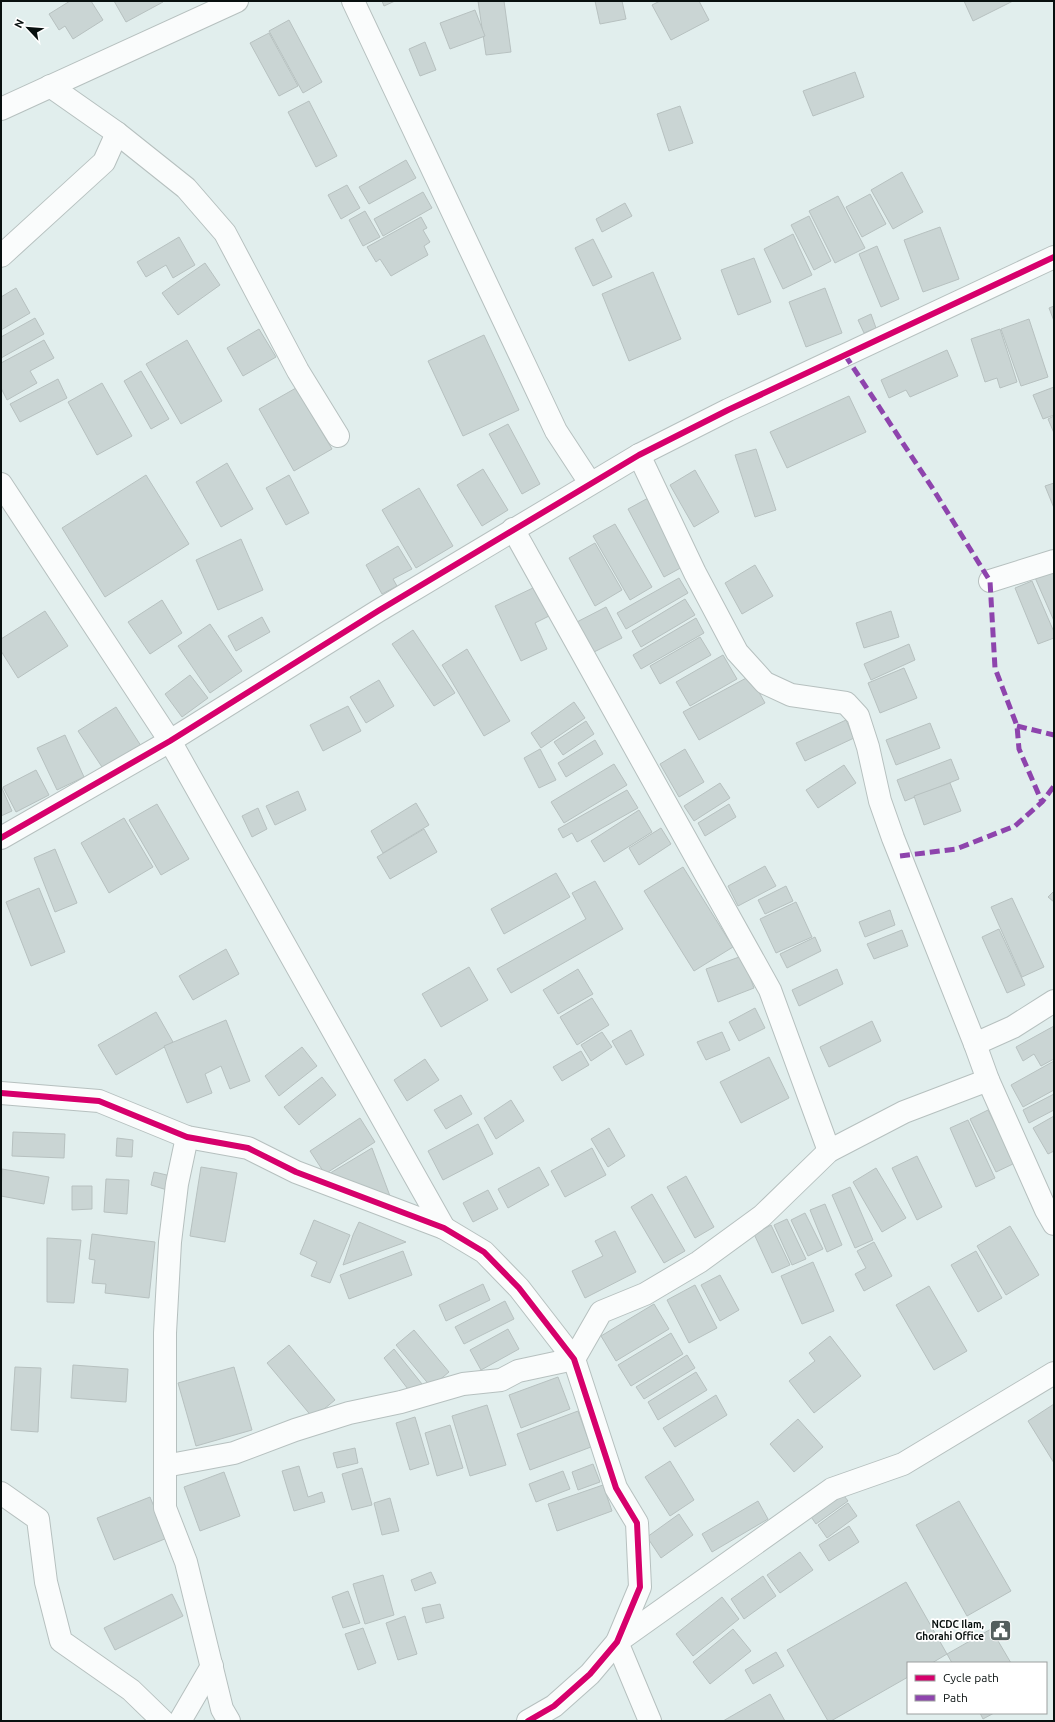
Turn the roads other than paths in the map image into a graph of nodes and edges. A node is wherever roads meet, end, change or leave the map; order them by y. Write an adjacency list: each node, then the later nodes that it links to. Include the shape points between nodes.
1 (237, 1): 3 (street)
2 (353, 1): 10 (street, via 556,431)
3 (50, 86): 4 (street); 5 (street)
4 (1, 109)
5 (117, 133): 6 (street, via 104,162); 8 (street, via 186,188 224,233 298,371)
6 (1, 256)
7 (1054, 257): 9 (street, via 728,410)
8 (338, 436)
9 (639, 455): 10 (street); 18 (street, via 695,573 737,652 765,683 791,695 846,703 858,716 880,801 893,838)
10 (590, 483): 12 (street)
11 (1, 484): 15 (street)
12 (513, 529): 15 (street); 22 (street, via 770,990)
13 (1054, 561): 14 (street)
14 (990, 580)
15 (170, 741): 16 (street); 24 (street)
16 (1, 838)
17 (1054, 1001): 18 (street, via 1013,1026)
18 (975, 1044): 19 (street)
19 (988, 1080): 22 (street, via 904,1112); 23 (street)
20 (1, 1093): 21 (street, via 99,1101)
21 (187, 1137): 24 (street, via 248,1148 296,1172); 27 (street, via 177,1184 170,1242)
22 (829, 1151): 25 (street, via 762,1216 699,1262 645,1294 601,1312)
23 (1054, 1224)
24 (444, 1228): 25 (street, via 484,1252 519,1288)
25 (574, 1359): 27 (street, via 518,1372 501,1380 463,1384 401,1402 349,1413 234,1453); 29 (street, via 616,1488 637,1523 640,1587)
26 (1054, 1373): 29 (street, via 903,1464 832,1489)
27 (165, 1466): 30 (street, via 165,1508 186,1562)
28 (1, 1493): 32 (street, via 38,1519 46,1582 60,1641 132,1690)
29 (617, 1642): 31 (street, via 590,1674); 36 (street)
30 (212, 1666): 33 (street); 34 (street, via 222,1709)
31 (551, 1713): 35 (street)
32 (163, 1721)
33 (180, 1721)
34 (229, 1721)
35 (528, 1721)
36 (650, 1721)

